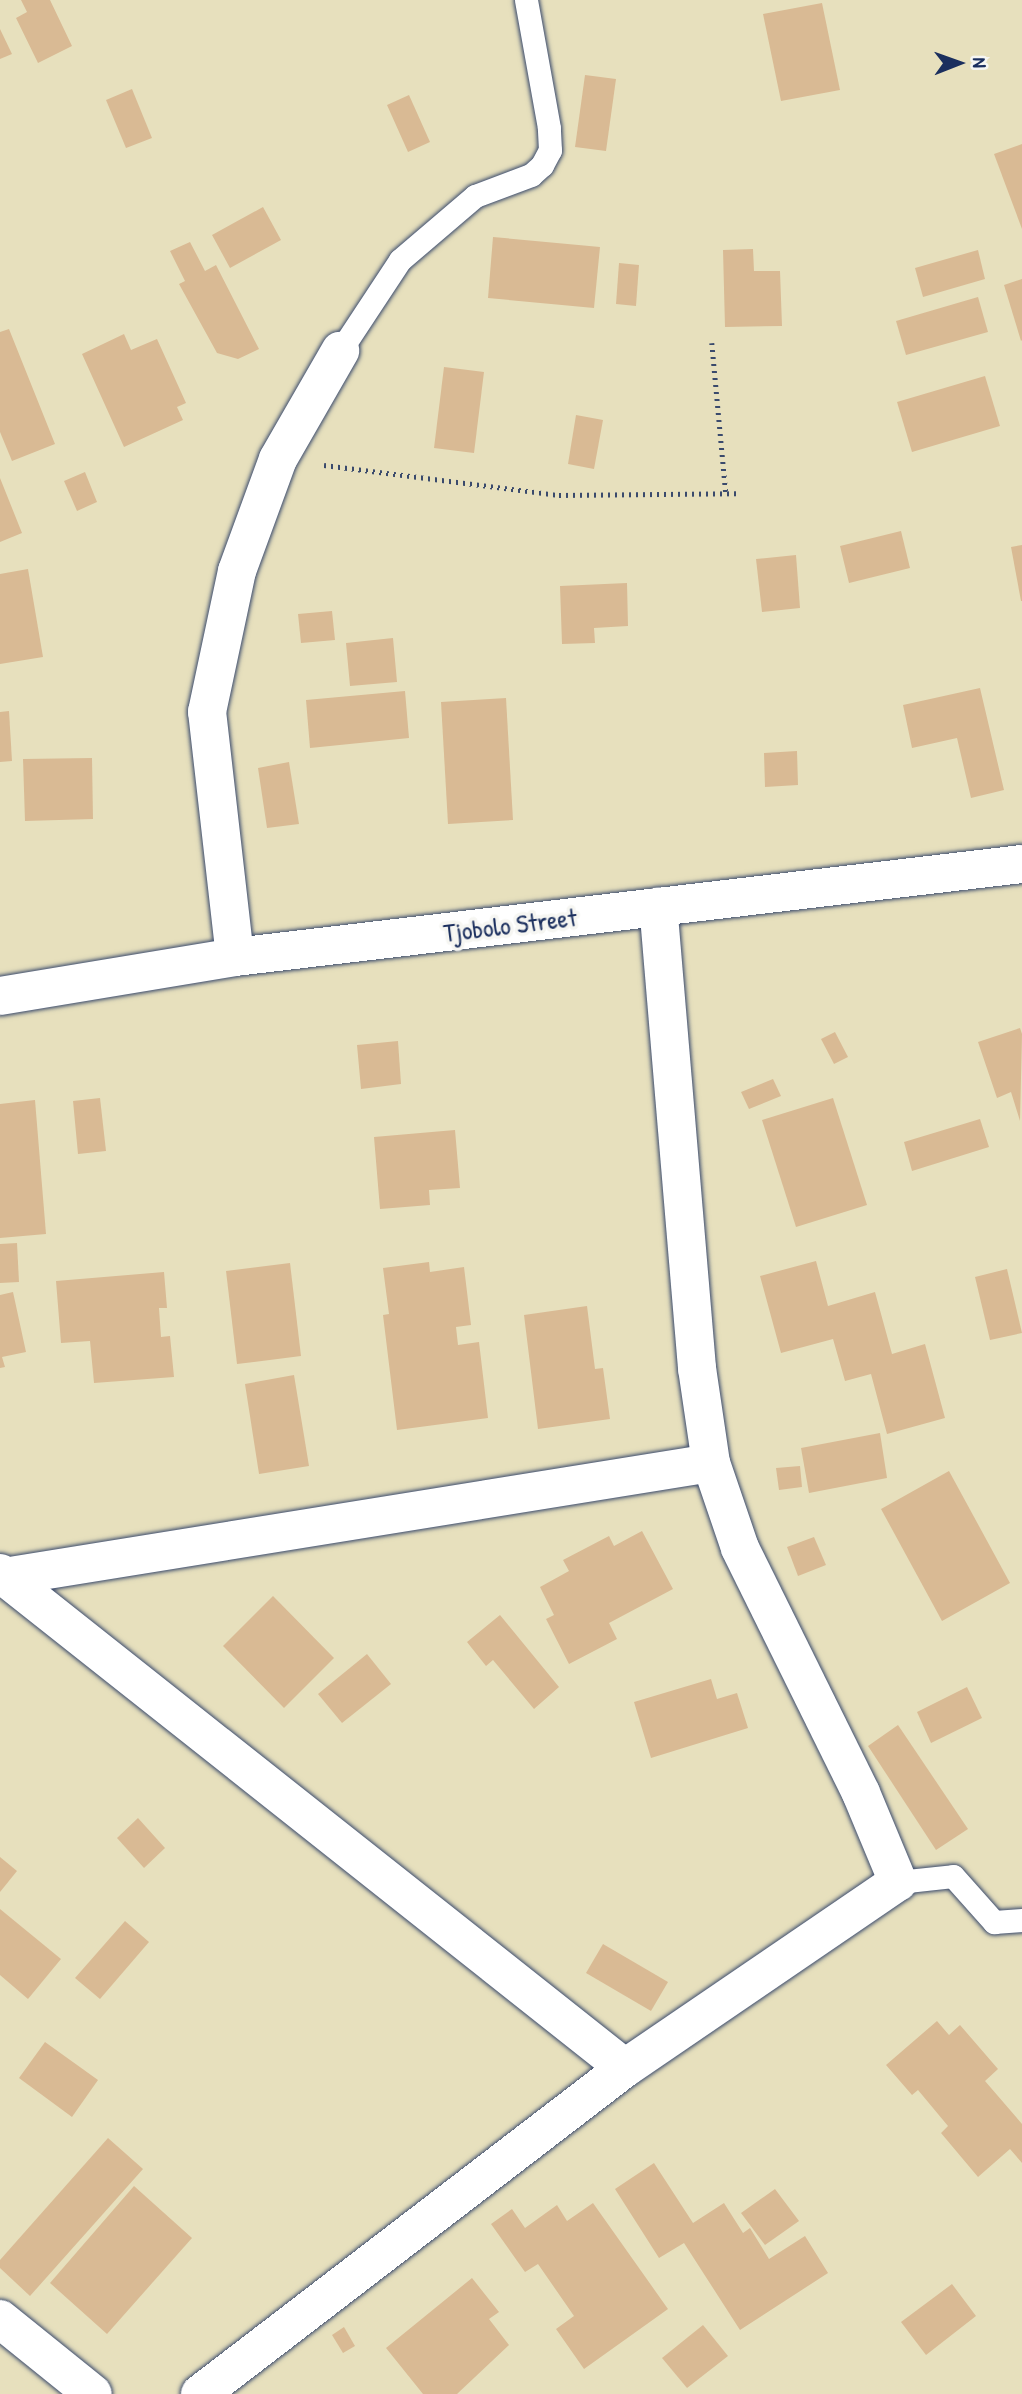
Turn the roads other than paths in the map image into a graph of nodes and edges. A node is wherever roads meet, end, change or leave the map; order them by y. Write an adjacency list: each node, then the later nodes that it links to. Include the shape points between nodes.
1 (526, 0): 2 (lane, via 550,150 531,174 475,196 400,260)
2 (340, 351): 5 (street, via 278,459 237,571 207,712)
3 (1022, 864): 4 (street, Tjobolo Street)
4 (658, 907): 5 (street, Tjobolo Street); 7 (street, via 697,1368)
5 (234, 957): 6 (street, Tjobolo Street)
6 (0, 996)
7 (711, 1463): 8 (street); 9 (street, via 740,1548 861,1793)
8 (2, 1575): 11 (street)
9 (898, 1882): 10 (lane, via 953,1876 994,1922); 11 (street)
10 (1022, 1920)
11 (625, 2068): 14 (street)
12 (0, 2319): 13 (street)
13 (93, 2394)
14 (200, 2394)

